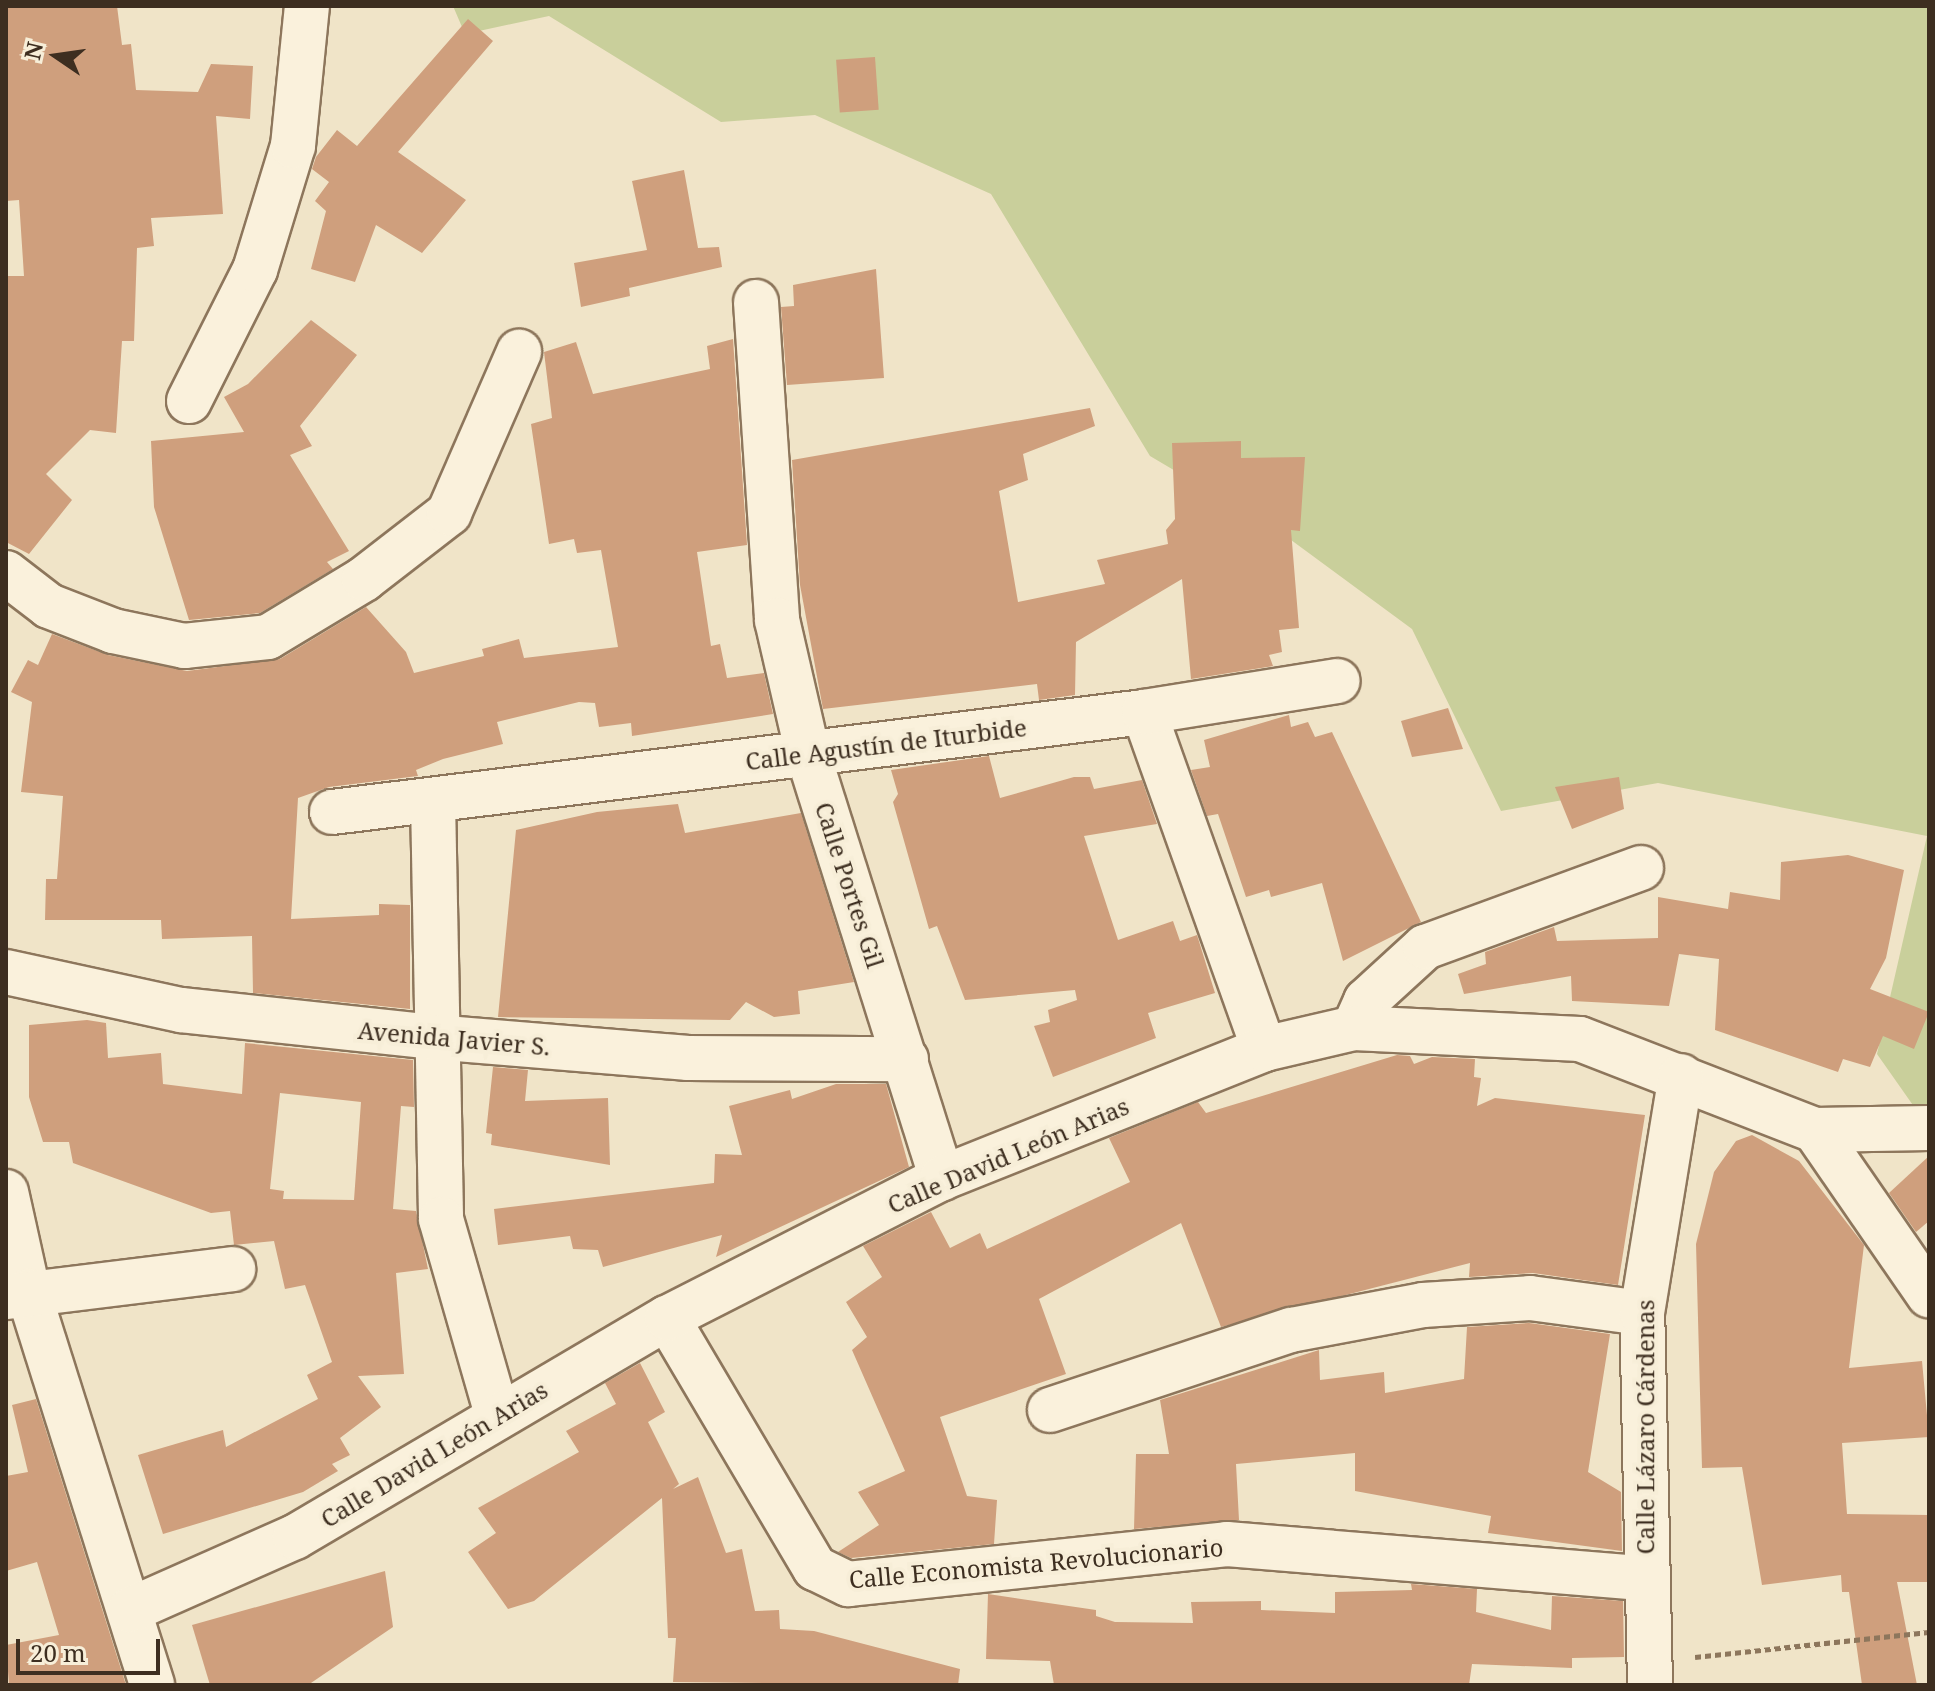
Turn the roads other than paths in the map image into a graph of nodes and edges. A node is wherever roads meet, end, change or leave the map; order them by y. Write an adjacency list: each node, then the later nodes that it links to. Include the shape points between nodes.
1 (307, 6): 4 (street, via 293,146 255,270)
2 (756, 302): 8 (street, Calle Portes Gil, via 777,620)
3 (519, 352): 5 (street, via 449,513 364,579 268,637 184,646 113,631 49,606)
4 (189, 401)
5 (6, 573)
6 (1338, 681): 7 (street, Calle Agustín de Iturbide)
7 (1144, 712): 8 (street, Calle Agustín de Iturbide); 15 (street)
8 (808, 754): 9 (street, Calle Agustín de Iturbide); 16 (street, Calle Portes Gil)
9 (433, 800): 10 (street, Calle Agustín de Iturbide); 14 (street)
10 (332, 812)
11 (1641, 868): 13 (street, via 1425,947 1366,1001)
12 (6, 972): 14 (street, Avenida Javier S., via 181,1010)
13 (1354, 1028): 15 (street, Calle David León Arias); 17 (street, Calle David León Arias, via 1580,1039)
14 (433, 1037): 16 (street, Avenida Javier S., via 688,1058); 28 (street, via 441,1219)
15 (1264, 1049): 20 (street, Calle David León Arias)
16 (906, 1059): 20 (street, Calle Portes Gil)
17 (1681, 1076): 19 (street, Calle David León Arias); 25 (street, Calle Lázaro Cárdenas)
18 (1929, 1128): 19 (street)
19 (1815, 1130): 24 (street)
20 (942, 1178): 26 (street, Calle David León Arias)
21 (6, 1192): 23 (street)
22 (233, 1269): 23 (street)
23 (17, 1294): 30 (street)
24 (1929, 1295)
25 (1642, 1313): 27 (street, via 1530,1298 1423,1305 1291,1330); 29 (street, Calle Lázaro Cárdenas)
26 (667, 1318): 28 (street, Calle David León Arias); 29 (street, Calle Economista Revolucionario, via 815,1568 848,1584 1227,1544)
27 (1050, 1410)
28 (497, 1414): 30 (street, Calle David León Arias, via 295,1537)
29 (1645, 1578): 31 (street, Calle Lázaro Cárdenas)
30 (130, 1610): 32 (street)
31 (1649, 1673)
32 (152, 1685)

